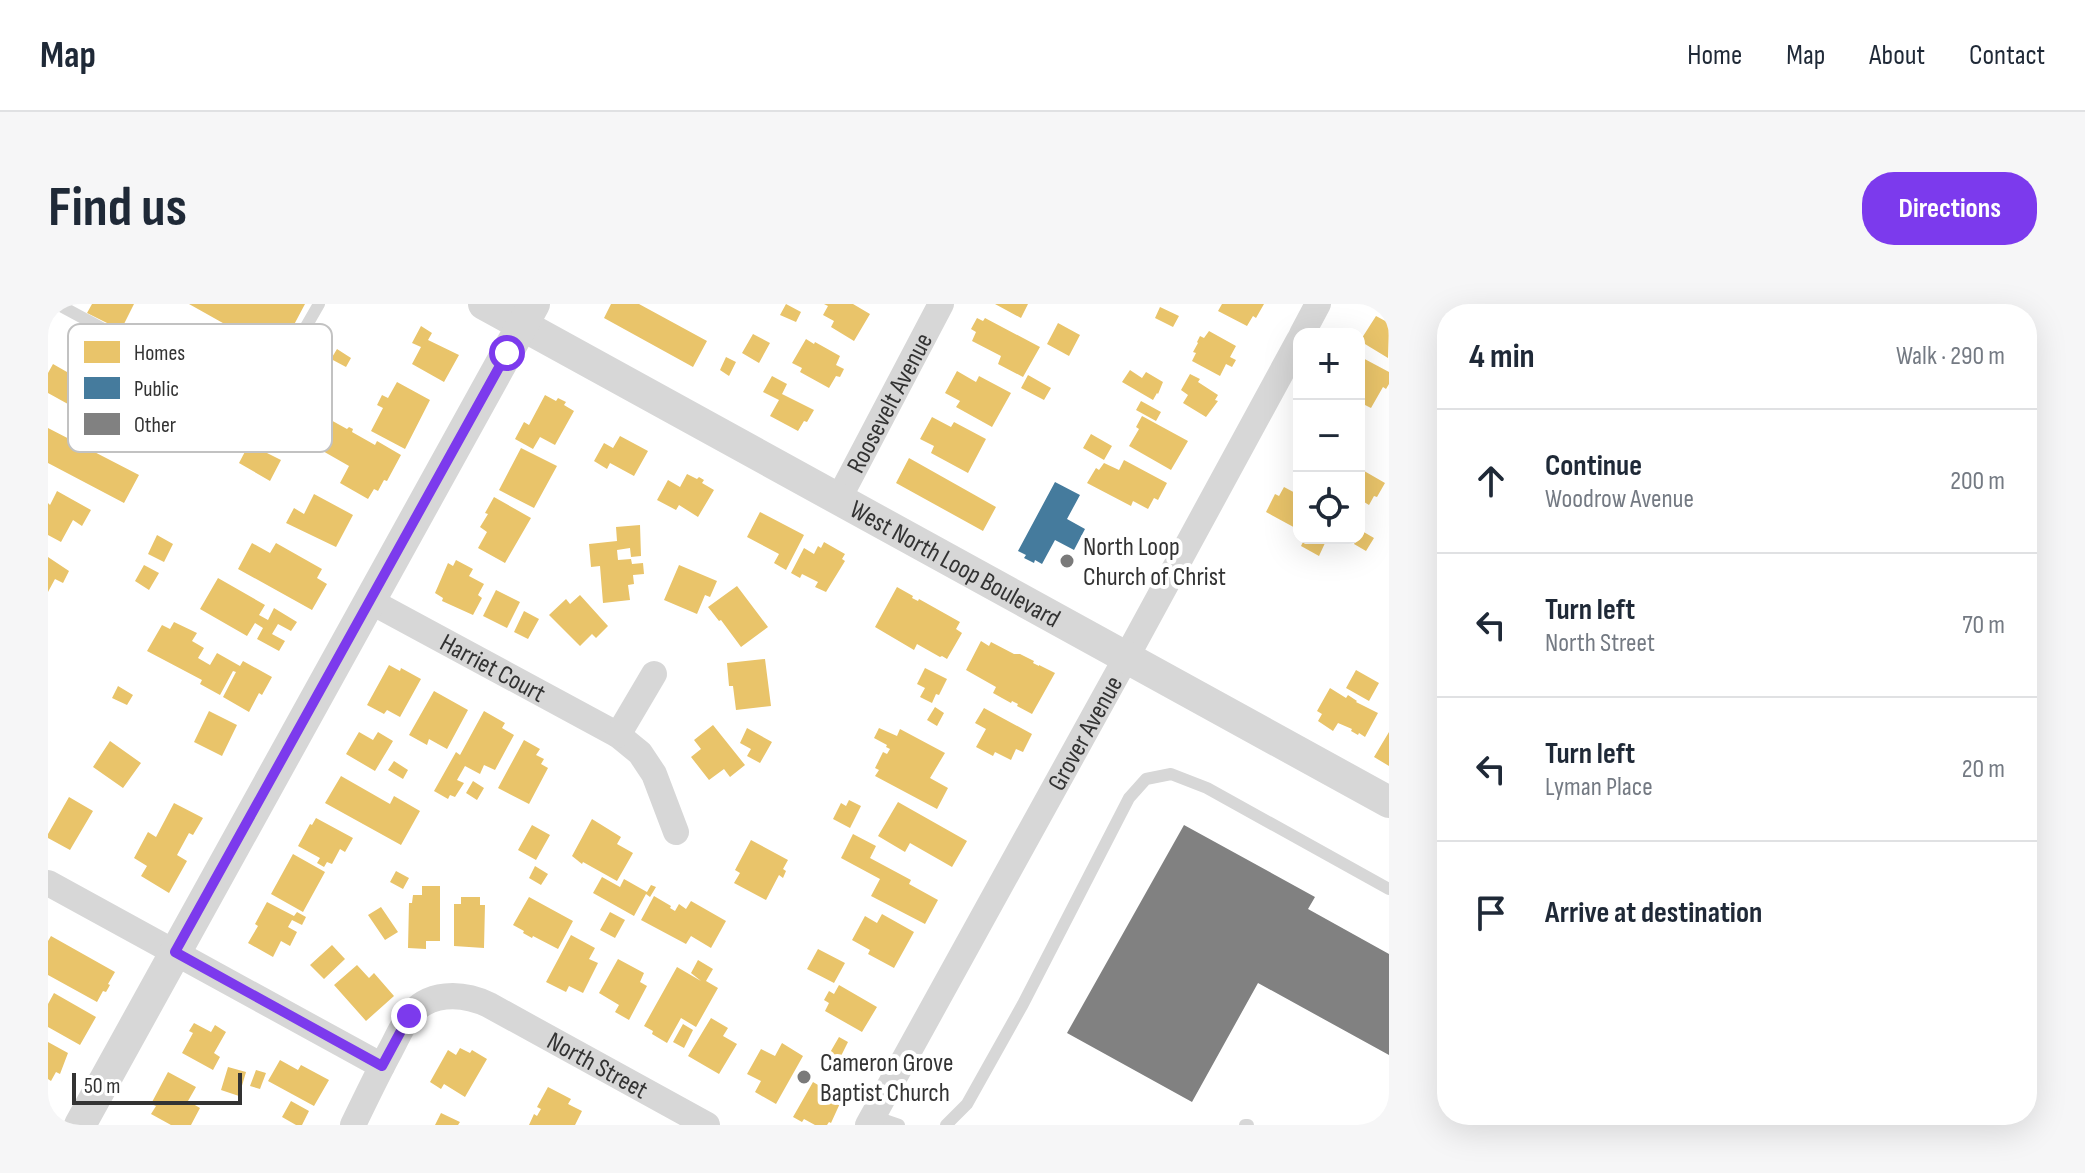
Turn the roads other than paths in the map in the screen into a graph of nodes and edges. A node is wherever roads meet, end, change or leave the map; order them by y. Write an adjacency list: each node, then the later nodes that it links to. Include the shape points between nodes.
1 (57, 304): 7 (lane)
2 (319, 304): 8 (lane)
3 (484, 304): 6 (street, West North Loop Boulevard)
4 (941, 304): 11 (street, Roosevelt Avenue)
5 (1318, 304): 9 (street)
6 (528, 314): 11 (street, West North Loop Boulevard); 12 (street)
7 (94, 324)
8 (307, 324)
9 (1305, 328)
10 (1293, 351): 13 (street, Grover Avenue)
11 (838, 500): 13 (street, West North Loop Boulevard)
12 (370, 601): 15 (street, Harriet Court); 20 (street)
13 (1126, 658): 16 (street, West North Loop Boulevard); 22 (street, Grover Avenue)
14 (654, 674): 15 (street)
15 (618, 735): 17 (street, Harriet Court, via 654,774)
16 (1389, 802)
17 (676, 832)
18 (48, 883): 20 (street)
19 (1389, 889): 27 (lane, via 1207,788 1171,774 1146,779 1129,798 967,1104)
20 (175, 952): 21 (street); 23 (street)
21 (382, 1066): 24 (street, North Street); 25 (street, North Street, via 409,1016 434,999 461,996 489,1005)
22 (870, 1120): 26 (lane)
23 (80, 1125)
24 (353, 1125)
25 (707, 1125)
26 (899, 1125)
27 (946, 1125)

